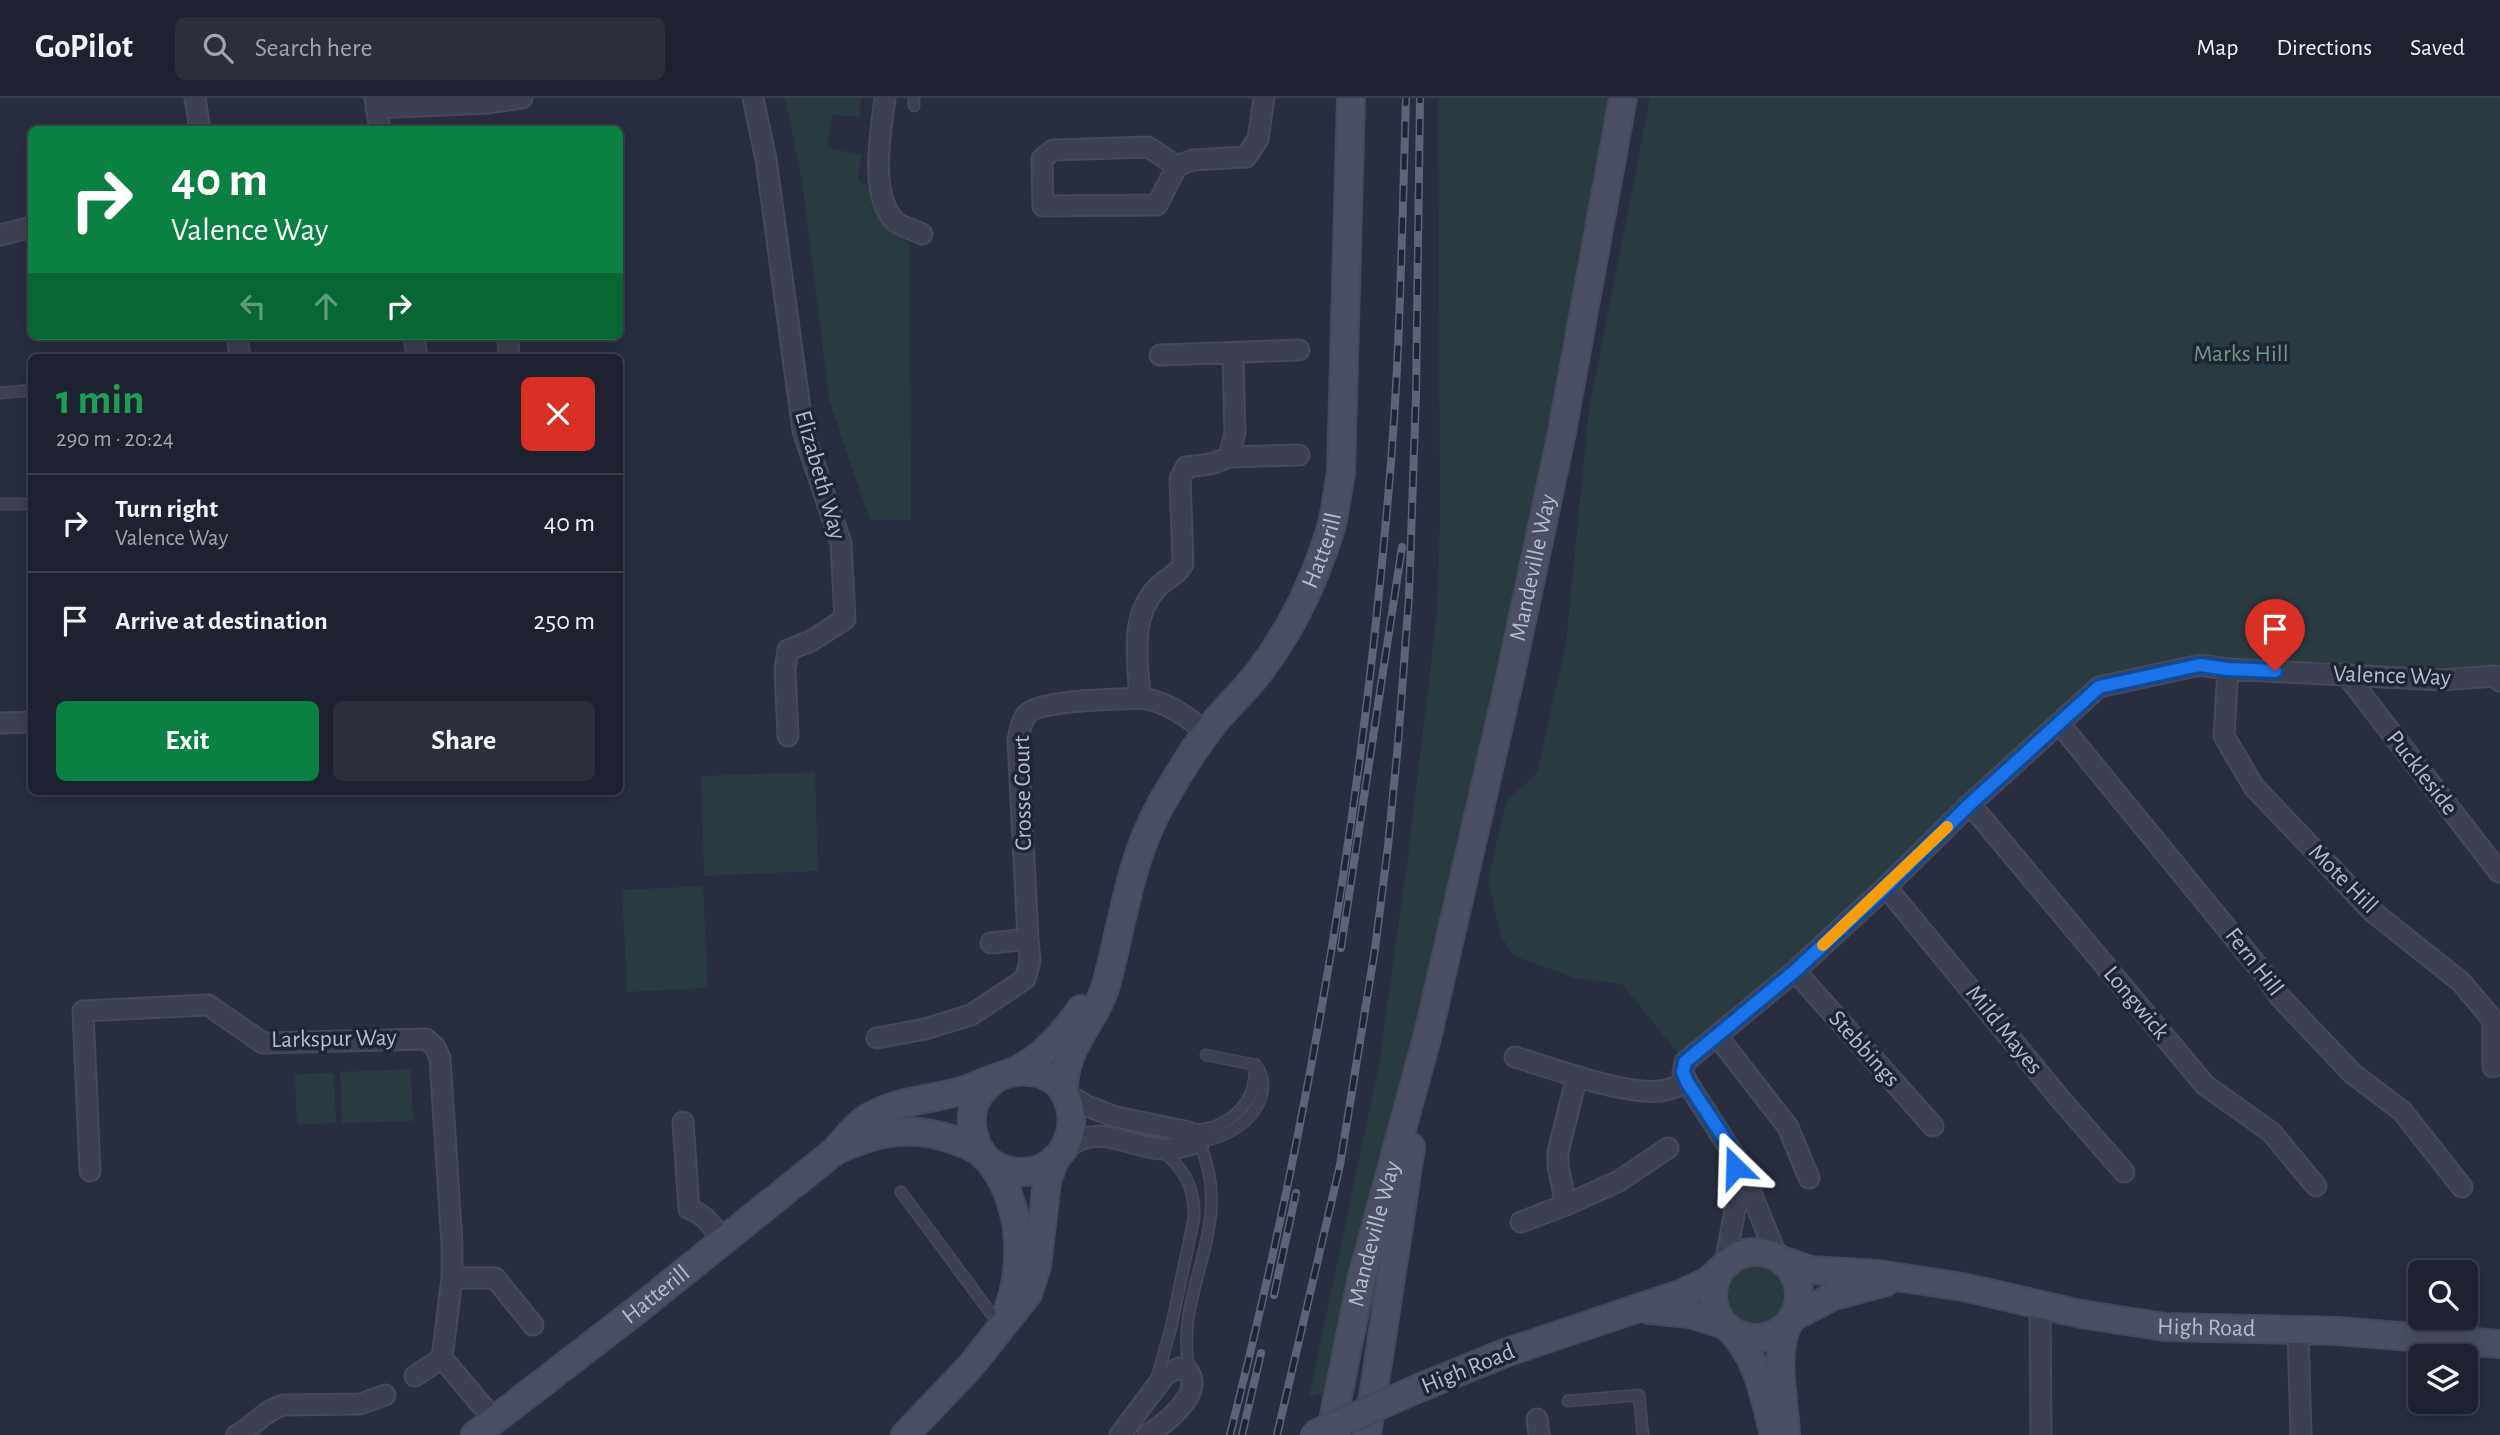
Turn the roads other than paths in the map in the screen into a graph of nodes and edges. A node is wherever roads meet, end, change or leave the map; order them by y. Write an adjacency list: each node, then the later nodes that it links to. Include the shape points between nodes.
1 (195, 98): 9 (street)
2 (522, 98): 8 (street, via 489,103)
3 (753, 98): 32 (street, Elizabeth Way, via 766,159 803,431 841,543 845,619 788,650)
4 (884, 98): 13 (street, via 880,195 897,222)
5 (1264, 98): 11 (street, via 1258,139 1246,157 1193,160)
6 (1350, 98): 31 (street, Hatterill, via 1341,473 1331,529 1282,639)
7 (1623, 98): 40 (street, Mandeville Way, via 1542,531)
8 (375, 103): 10 (street)
9 (199, 126)
10 (379, 126)
11 (1177, 166): 11 (street, via 1157,205 1043,206 1042,159 1053,150 1148,147)
12 (28, 228): 14 (street)
13 (922, 234)
14 (0, 235)
15 (1299, 351): 16 (street)
16 (1233, 354): 17 (street); 21 (street, via 1235,433)
17 (1160, 355)
18 (28, 390): 19 (lane)
19 (0, 393)
20 (1299, 455): 21 (street)
21 (1229, 457): 27 (street, via 1186,467 1180,479 1183,564 1177,574 1157,586 1144,605 1137,627)
22 (28, 504): 23 (lane)
23 (0, 505)
24 (2228, 669): 25 (street, Valence Way); 30 (street, Valence Way, via 2200,665 2099,687); 46 (street, Mote Hill, via 2224,736 2254,787 2373,912 2461,982 2493,1020)
25 (2346, 674): 26 (street, Valence Way, via 2440,680 2496,676); 34 (street, Puckleside)
26 (2500, 681)
27 (1140, 698): 31 (street, Crosse Court, via 1173,708); 36 (street, Crosse Court, via 1044,704 1028,713 1020,726)
28 (28, 722): 29 (street)
29 (0, 723)
30 (2059, 723): 33 (street, Valence Way); 65 (street, Fern Hill, via 2280,996 2353,1074 2402,1111)
31 (1207, 732): 38 (street, Hatterill, via 1147,833 1130,877)
32 (788, 736)
33 (1970, 804): 35 (street, Valence Way); 64 (street, Longwick, via 2205,1085 2271,1132)
34 (2499, 873)
35 (1886, 887): 39 (street, Valence Way); 62 (street, Mild Mayes)
36 (1028, 939): 37 (street); 42 (street, Crosse Court, via 1030,961 1025,979 971,1015 925,1030)
37 (991, 943)
38 (1113, 949): 47 (street, Hatterill, via 1092,993 1069,1025 1046,1049); 50 (street, Hatterill, via 1102,997 1065,1072)
39 (1795, 971): 41 (street, Valence Way); 52 (street, Stebbings)
40 (1428, 1034): 94 (street, Mandeville Way, via 1364,1266); 95 (street, Mandeville Way)
41 (1718, 1037): 49 (street, Valence Way, via 1685,1062); 63 (street, via 1788,1128)
42 (877, 1038)
43 (1206, 1055): 45 (lane)
44 (1515, 1057): 48 (street)
45 (1256, 1065): 53 (lane, via 1251,1093 1232,1117 1214,1128); 54 (lane, via 1264,1084 1250,1117 1225,1135)
46 (2493, 1067)
47 (1004, 1075): 50 (street, Hatterill, via 1040,1074); 58 (street, Hatterill, via 881,1111 857,1126); 60 (street, Hatterill, via 981,1091 972,1110 972,1134)
48 (1577, 1076): 49 (street, via 1648,1091); 67 (street, via 1558,1152)
49 (1687, 1082): 55 (street)
50 (1064, 1092): 53 (street, via 1116,1117); 59 (street, Hatterill, via 1071,1121)
51 (683, 1122): 69 (street, via 689,1209 710,1222)
52 (1933, 1126)
53 (1182, 1130): 54 (street)
54 (1199, 1142): 56 (street); 83 (lane, via 1212,1193 1203,1263 1185,1330)
55 (1728, 1144): 70 (street); 71 (street, via 1736,1195)
56 (1156, 1148): 59 (street, via 1110,1136 1082,1139); 85 (lane, via 1190,1183 1195,1210 1171,1328)
57 (1668, 1148): 67 (street, via 1619,1181)
58 (835, 1152): 60 (street, Hatterill, via 870,1137 902,1131 944,1137); 69 (street, Hatterill)
59 (1059, 1155): 60 (street, Hatterill, via 1043,1168 1020,1172); 78 (street, via 1046,1182 1032,1286)
60 (987, 1159): 78 (street, via 1005,1183 1018,1239 1014,1283)
61 (90, 1171): 72 (street, Larkspur Way, via 83,1011 208,1005 263,1043 426,1038 440,1058)
62 (2124, 1172)
63 (1809, 1178)
64 (2316, 1186)
65 (2462, 1187)
66 (901, 1192): 78 (lane)
67 (1566, 1205): 68 (street)
68 (1521, 1222)
69 (723, 1241): 88 (street, Hatterill)
70 (1780, 1259): 71 (street, via 1754,1251); 73 (street, High Road, via 1810,1270); 76 (street, via 1793,1271 1799,1290)
71 (1723, 1267): 75 (street, High Road, via 1698,1287); 79 (street, via 1713,1284 1713,1300)
72 (452, 1278): 77 (street, via 495,1278); 82 (street, Larkspur Way)
73 (1915, 1280): 74 (street, High Road); 76 (street, High Road, via 1852,1290)
74 (2040, 1305): 80 (street, High Road, via 2165,1327); 99 (street)
75 (1626, 1312): 79 (street, High Road, via 1679,1312); 93 (street, High Road, bridge, via 1505,1353)
76 (1791, 1319): 79 (street, via 1777,1333 1765,1337 1746,1336); 98 (street, via 1781,1351)
77 (533, 1325)
78 (1001, 1328): 90 (street)
79 (1728, 1328): 97 (street, via 1752,1363)
80 (2298, 1330): 81 (street, High Road); 100 (street)
81 (2500, 1344)
82 (442, 1358): 84 (street); 88 (street)
83 (1190, 1372): 85 (street, via 1179,1368 1169,1372); 92 (street, via 1192,1385 1185,1403)
84 (415, 1376)
85 (1152, 1392): 91 (street)
86 (385, 1395): 89 (street, via 360,1404 276,1407)
87 (1568, 1401): 96 (lane, via 1639,1395)
88 (485, 1428)
89 (237, 1435)
90 (905, 1435)
91 (1120, 1435)
92 (1147, 1435)
93 (1313, 1435)
94 (1330, 1435)
95 (1367, 1435)
96 (1643, 1435)
97 (1774, 1435)
98 (1786, 1435)
99 (2041, 1435)
100 (2301, 1435)

